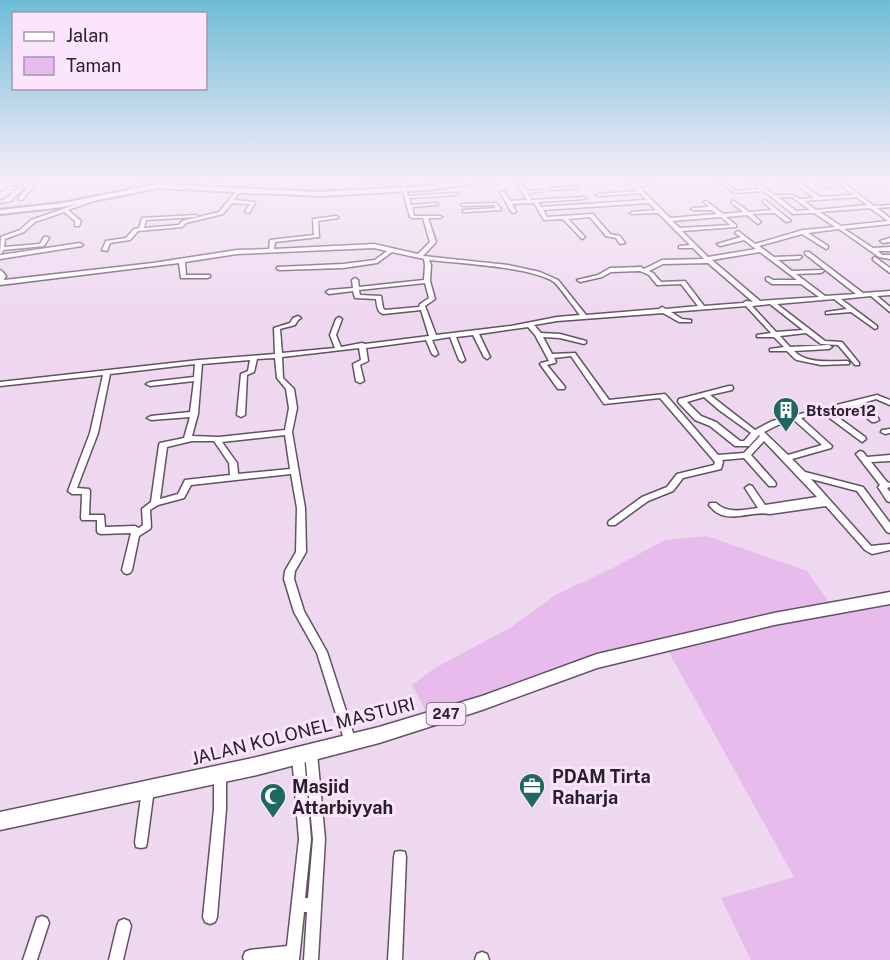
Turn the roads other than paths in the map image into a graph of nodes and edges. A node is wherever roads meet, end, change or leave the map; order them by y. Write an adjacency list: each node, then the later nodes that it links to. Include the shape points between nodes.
1 (28, 226): 30 (street, via 3,238)
2 (180, 226): 11 (street)
3 (316, 226): 31 (street, via 317,236 272,241)
4 (425, 226): 33 (street, via 433,242)
5 (572, 226): 15 (street)
6 (600, 226): 18 (street)
7 (674, 226): 12 (street)
8 (734, 226): 12 (street)
9 (846, 226): 10 (street)
10 (838, 227): 13 (street); 29 (street)
11 (141, 228): 26 (street, via 128,239 108,242)
12 (678, 230): 22 (street)
13 (803, 232): 21 (street); 24 (street)
14 (738, 233): 17 (street)
15 (582, 237)
16 (46, 238): 30 (street, via 42,245)
17 (745, 238): 19 (street); 21 (street)
18 (622, 243)
19 (720, 244)
20 (80, 245): 34 (street)
21 (756, 245): 28 (street)
22 (694, 246): 23 (street); 41 (street)
23 (681, 247)
24 (826, 247)
25 (890, 249): 29 (street)
26 (105, 250)
27 (390, 250): 31 (street, via 371,246); 33 (street); 43 (street, via 377,261)
28 (761, 250): 38 (street); 41 (street)
29 (873, 250): 36 (street)
30 (1, 251)
31 (271, 251): 40 (street)
32 (807, 253): 62 (street)
33 (419, 256): 37 (street)
34 (0, 257)
35 (799, 257): 38 (street)
36 (890, 257)
37 (426, 258): 55 (street); 75 (street, via 523,269 551,278)
38 (773, 259): 49 (street)
39 (875, 259): 46 (street)
40 (182, 260): 50 (street); 51 (street, via 183,277)
41 (708, 260): 42 (street); 68 (street)
42 (666, 262): 44 (street); 45 (street)
43 (279, 268)
44 (673, 269)
45 (646, 270): 54 (street, via 610,270); 69 (street, via 659,284 683,282)
46 (890, 270)
47 (821, 271): 49 (street)
48 (0, 272): 56 (street)
49 (793, 273): 57 (street)
50 (56, 276): 56 (street); 58 (street)
51 (208, 276)
52 (768, 279): 57 (street)
53 (355, 280): 59 (street)
54 (580, 280)
55 (427, 281): 59 (street); 70 (street, via 432,299 422,303)
56 (0, 282)
57 (803, 282): 65 (street)
58 (54, 287)
59 (355, 288): 60 (street); 70 (street, via 357,297 379,297 380,309 385,313)
60 (329, 292)
61 (890, 293): 63 (street)
62 (861, 295): 63 (street); 64 (street)
63 (873, 295): 73 (street)
64 (835, 297): 65 (street); 72 (street)
65 (824, 298): 66 (street)
66 (771, 302): 68 (street); 102 (street, via 823,343 840,343)
67 (746, 303): 68 (street); 69 (street); 83 (street)
68 (758, 303)
69 (701, 306): 71 (street)
70 (423, 308): 87 (street)
71 (662, 309): 75 (street); 78 (street, via 681,321)
72 (850, 309): 74 (street); 80 (street)
73 (890, 310)
74 (828, 313)
75 (584, 316): 79 (street)
76 (298, 318): 95 (street, via 293,324 277,327)
77 (339, 319): 91 (street, via 333,335)
78 (689, 321)
79 (529, 324): 82 (street); 85 (street)
80 (875, 327)
81 (804, 332): 83 (street)
82 (475, 333): 84 (street); 97 (street)
83 (775, 334): 86 (street); 92 (street)
84 (452, 335): 87 (street); 99 (street)
85 (538, 335): 88 (street, via 553,334); 96 (street)
86 (759, 336)
87 (430, 338): 89 (street); 94 (street)
88 (584, 342)
89 (362, 345): 91 (street); 105 (street, via 365,361 356,364)
90 (835, 347): 92 (street)
91 (338, 348): 95 (street)
92 (788, 349): 93 (street); 101 (street, via 798,359)
93 (772, 350)
94 (435, 354)
95 (278, 356): 98 (street); 119 (street, via 280,378 290,389)
96 (550, 356): 108 (street, via 553,362 543,364); 125 (street, via 573,354 607,402 662,396)
97 (487, 357)
98 (254, 358): 100 (street); 115 (street, via 251,372 244,374)
99 (462, 360)
100 (199, 362): 103 (street); 104 (street)
101 (847, 363)
102 (857, 364)
103 (107, 372): 106 (street); 141 (street, via 94,432 72,491 87,492 86,518 101,517 101,531)
104 (198, 379): 107 (street); 114 (street)
105 (360, 381)
106 (0, 384)
107 (150, 384)
108 (561, 387)
109 (729, 388): 110 (street)
110 (705, 394): 120 (street, via 718,408); 120 (street, via 682,400 698,418 713,424 732,441 746,444)
111 (854, 403): 112 (street, via 877,397); 113 (street); 118 (street)
112 (890, 403)
113 (826, 411): 117 (street); 122 (street)
114 (194, 414): 116 (street); 121 (street)
115 (241, 415)
116 (151, 418)
117 (796, 418): 120 (street); 126 (street, via 828,446)
118 (875, 420)
119 (288, 432): 123 (street); 128 (street)
120 (758, 432): 124 (street); 126 (street)
121 (189, 439): 123 (street); 136 (street, via 163,445)
122 (862, 439)
123 (218, 440): 129 (street, via 233,463)
124 (746, 455): 125 (street); 131 (street)
125 (717, 458): 139 (street, via 718,466 680,476 670,489 645,499)
126 (786, 458): 130 (street)
127 (890, 458): 132 (street, via 862,457)
128 (294, 471): 129 (street); 145 (street, via 301,508 302,547 289,579 299,612 322,652)
129 (234, 477): 136 (street, via 190,481 181,496)
130 (811, 480): 135 (street); 140 (street, via 860,489)
131 (772, 484)
132 (887, 485): 134 (street, via 883,490)
133 (748, 488): 138 (street)
134 (890, 499)
135 (820, 502): 138 (street); 142 (street, via 868,548)
136 (155, 503): 141 (street, via 146,509 147,527)
137 (713, 505): 138 (street, via 725,514)
138 (764, 510)
139 (612, 523)
140 (890, 530)
141 (137, 531): 143 (street)
142 (890, 547)
143 (127, 570)
144 (890, 598): 145 (main road, JALAN KOLONEL MASTURI / 247, via 774,619 597,661 482,703)
145 (350, 742): 146 (main road, JALAN KOLONEL MASTURI / 247)
146 (304, 755): 147 (main road, JALAN KOLONEL MASTURI / 247); 148 (street)
147 (220, 774): 149 (main road, JALAN KOLONEL MASTURI / 247); 155 (street)
148 (307, 785): 153 (street, via 319,839); 154 (street)
149 (148, 788): 150 (main road, JALAN KOLONEL MASTURI / 247); 151 (street)
150 (0, 821)
151 (141, 842)
152 (400, 857): 163 (street)
153 (315, 904): 154 (street); 162 (street)
154 (297, 906): 158 (street)
155 (210, 917)
156 (42, 923): 160 (street)
157 (124, 926): 161 (street)
158 (292, 956): 159 (street)
159 (250, 957)
160 (30, 960)
161 (116, 960)
162 (311, 960)
163 (395, 960)

